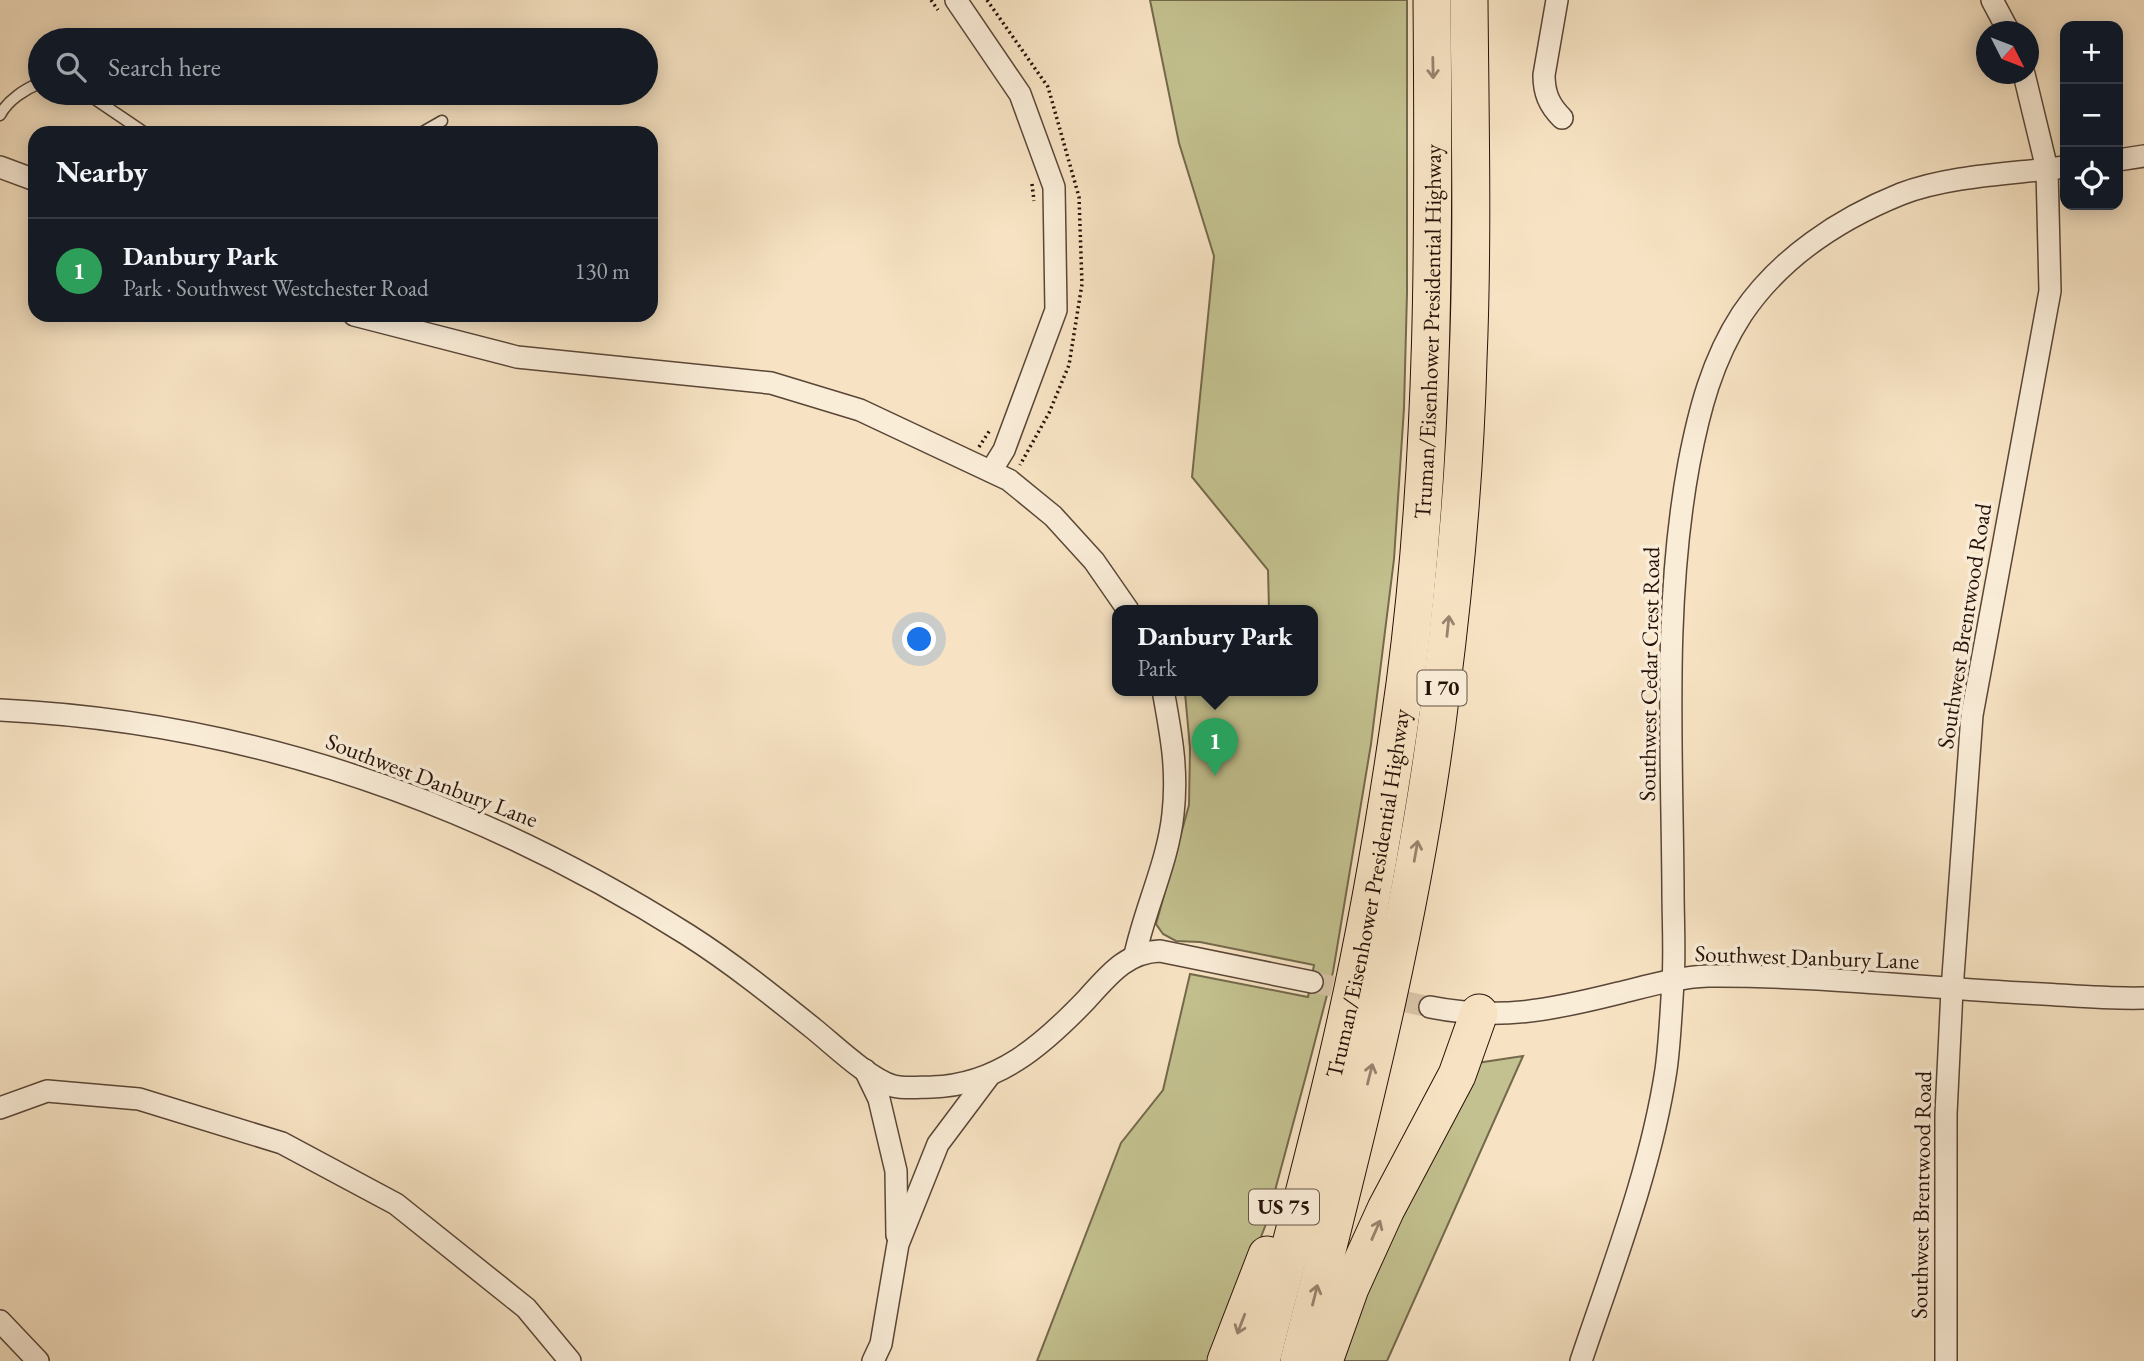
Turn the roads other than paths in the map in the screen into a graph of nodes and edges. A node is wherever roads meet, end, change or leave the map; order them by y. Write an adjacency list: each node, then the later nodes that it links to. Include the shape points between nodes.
1 (1432, 0): 32 (highway, Truman/Eisenhower Presidential Highway / I 70, one-way to 32, via 1432,366 1416,581 1385,822)
2 (1556, 0): 11 (street, via 1544,87)
3 (1992, 0): 6 (street)
4 (1469, 1): 43 (highway, Truman/Eisenhower Presidential Highway / I 70, one-way to 4, via 1384,1016 1409,896 1441,692 1460,514 1468,361)
5 (947, 5): 21 (street, via 1020,94 1054,187 1056,310 1004,450)
6 (2003, 21)
7 (2027, 84): 18 (street, Southwest Brentwood Road)
8 (28, 89): 10 (lane)
9 (104, 105): 13 (lane)
10 (0, 115)
11 (1562, 118)
12 (442, 121): 14 (lane)
13 (135, 126)
14 (433, 126)
15 (2144, 156): 16 (street)
16 (2123, 158)
17 (0, 167): 19 (street)
18 (2056, 168): 26 (street, Southwest Cedar Crest Road, via 1942,183 1904,193 1838,225 1791,259 1765,286 1724,345 1699,414 1677,536 1672,608); 28 (street, Southwest Brentwood Road, via 2050,291 1972,715)
19 (28, 177)
20 (381, 322): 21 (street, via 517,357 771,383 860,410)
21 (991, 471): 22 (street, via 1054,516)
22 (1125, 605)
23 (1164, 696): 25 (street, via 1175,750 1173,815)
24 (0, 710): 33 (street, Southwest Danbury Lane, via 134,723 264,748 390,787 478,821 586,874 692,938)
25 (1136, 955): 27 (street, via 1160,951); 34 (street, Southwest Danbury Lane, via 1124,961 1022,1057)
26 (1673, 980): 28 (street, Southwest Danbury Lane, via 1706,976 1793,979); 31 (street, Southwest Danbury Lane, via 1562,1008 1526,1014); 45 (street, Southwest Cedar Crest Road, via 1666,1069 1650,1144)
27 (1312, 982)
28 (1952, 990): 29 (street, Southwest Danbury Lane); 46 (street, Southwest Brentwood Road, via 1945,1114)
29 (2144, 998)
30 (1430, 1007): 31 (street, Southwest Danbury Lane)
31 (1479, 1013): 44 (highway, one-way to 31, via 1386,1209 1458,1075)
32 (1339, 1052): 41 (highway, US 75, one-way to 41); 42 (highway, Truman/Eisenhower Presidential Highway / I 70)
33 (865, 1070): 34 (street, Southwest Danbury Lane, via 893,1086 910,1087 967,1084); 36 (street, Southwest Danbury Lane, via 879,1099 896,1171)
34 (989, 1076): 36 (street, via 939,1144)
35 (0, 1108): 39 (street, via 47,1091 139,1098 282,1143 396,1204 526,1308)
36 (898, 1244): 40 (street, via 881,1344)
37 (0, 1321): 38 (street)
38 (38, 1361)
39 (570, 1361)
40 (873, 1361)
41 (1226, 1361)
42 (1261, 1361)
43 (1298, 1361)
44 (1324, 1361)
45 (1581, 1361)
46 (1946, 1361)

